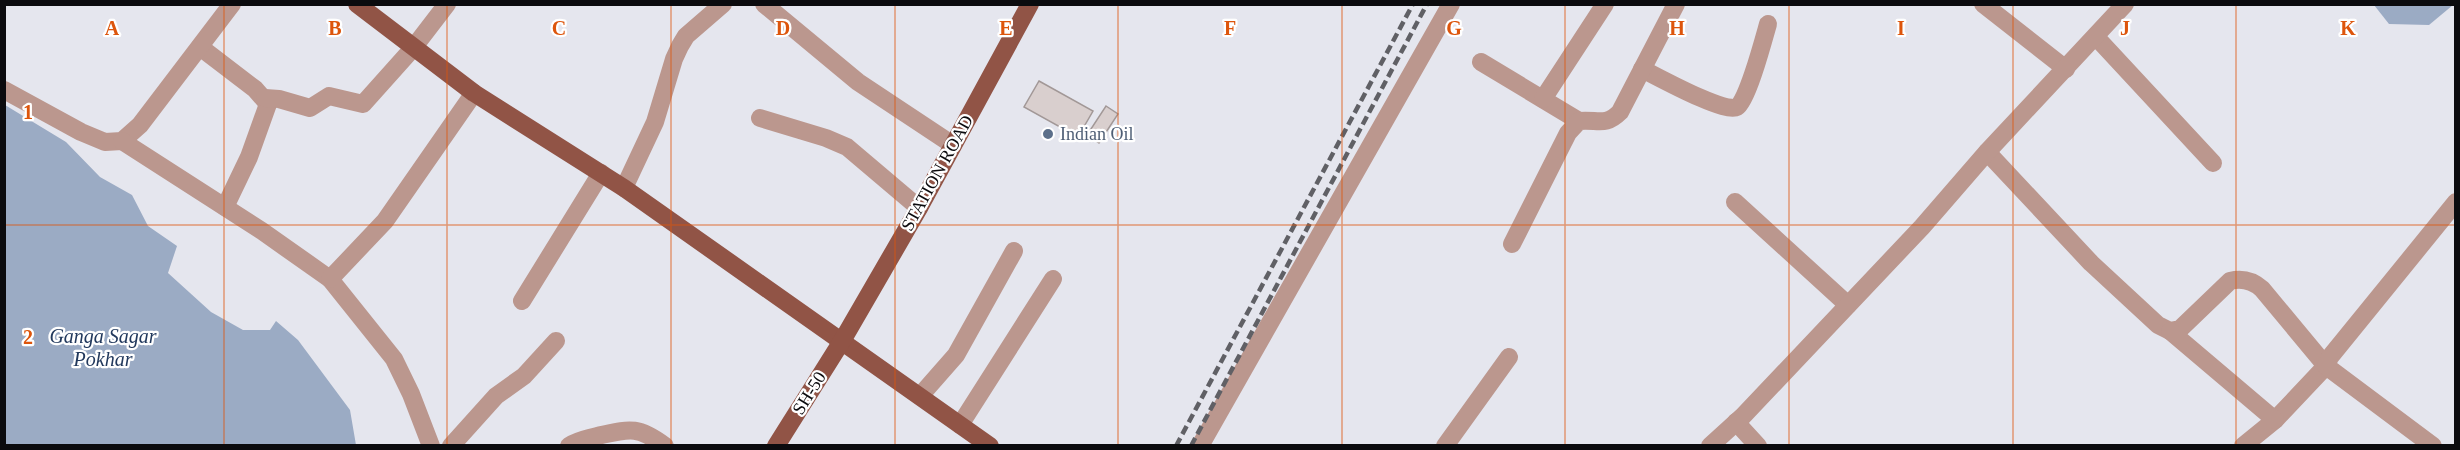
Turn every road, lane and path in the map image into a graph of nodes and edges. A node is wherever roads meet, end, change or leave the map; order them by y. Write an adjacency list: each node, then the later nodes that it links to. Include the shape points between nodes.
1 (232, 4): 14 (street)
2 (357, 4): 15 (main road)
3 (447, 4): 15 (street)
4 (723, 4): 30 (street, via 680,46 655,122)
5 (764, 4): 26 (street, via 858,82)
6 (1030, 4): 26 (main road, STATION ROAD)
7 (1450, 4): 56 (street)
8 (1605, 4): 22 (street)
9 (1676, 4): 17 (street)
10 (1983, 4): 18 (street)
11 (2125, 4): 13 (street)
12 (1768, 24): 17 (street, via 1747,90 1735,108 1712,102)
13 (2096, 37): 18 (street); 28 (street)
14 (200, 47): 21 (street); 25 (street, via 140,125)
15 (414, 47): 20 (main road); 21 (street, via 363,104 329,96 310,108)
16 (1480, 62): 22 (street)
17 (1642, 69): 24 (street, via 1620,112 1611,120)
18 (2066, 69): 27 (street)
19 (4, 90): 25 (street, via 81,132 105,142)
20 (474, 93): 29 (main road); 37 (street, via 385,220)
21 (265, 98): 33 (street, via 267,110)
22 (1543, 99): 24 (street)
23 (760, 118): 34 (street, via 847,147)
24 (1579, 121): 35 (street, via 1568,133)
25 (122, 141): 33 (street)
26 (953, 145): 34 (main road, STATION ROAD)
27 (1987, 152): 40 (street); 41 (street, via 2091,263 2158,325)
28 (2213, 162)
29 (601, 173): 30 (main road); 39 (street)
30 (624, 188): 43 (main road)
31 (1735, 202): 40 (street)
32 (2456, 202): 45 (street)
33 (225, 207): 37 (street)
34 (919, 208): 43 (main road, STATION ROAD)
35 (1512, 244)
36 (1014, 251): 46 (street, via 956,355)
37 (330, 279): 50 (street, via 394,360)
38 (1053, 279): 49 (street)
39 (522, 301)
40 (1848, 305): 48 (street)
41 (2170, 331): 45 (street, via 2180,329 2230,281 2239,279 2256,283); 47 (street)
42 (556, 341): 51 (street, via 524,376 496,396)
43 (842, 341): 46 (main road); 54 (main road, SH-50)
44 (1509, 357): 57 (street)
45 (2326, 366): 47 (street); 61 (street)
46 (920, 396): 49 (main road)
47 (2275, 420): 60 (street)
48 (1736, 422): 58 (street); 59 (street)
49 (960, 425): 55 (main road)
50 (431, 446)
51 (451, 446)
52 (569, 446): 53 (street, via 631,429 642,431)
53 (665, 446)
54 (776, 446)
55 (990, 446)
56 (1200, 446)
57 (1445, 446)
58 (1710, 446)
59 (1758, 446)
60 (2243, 446)
61 (2433, 446)

